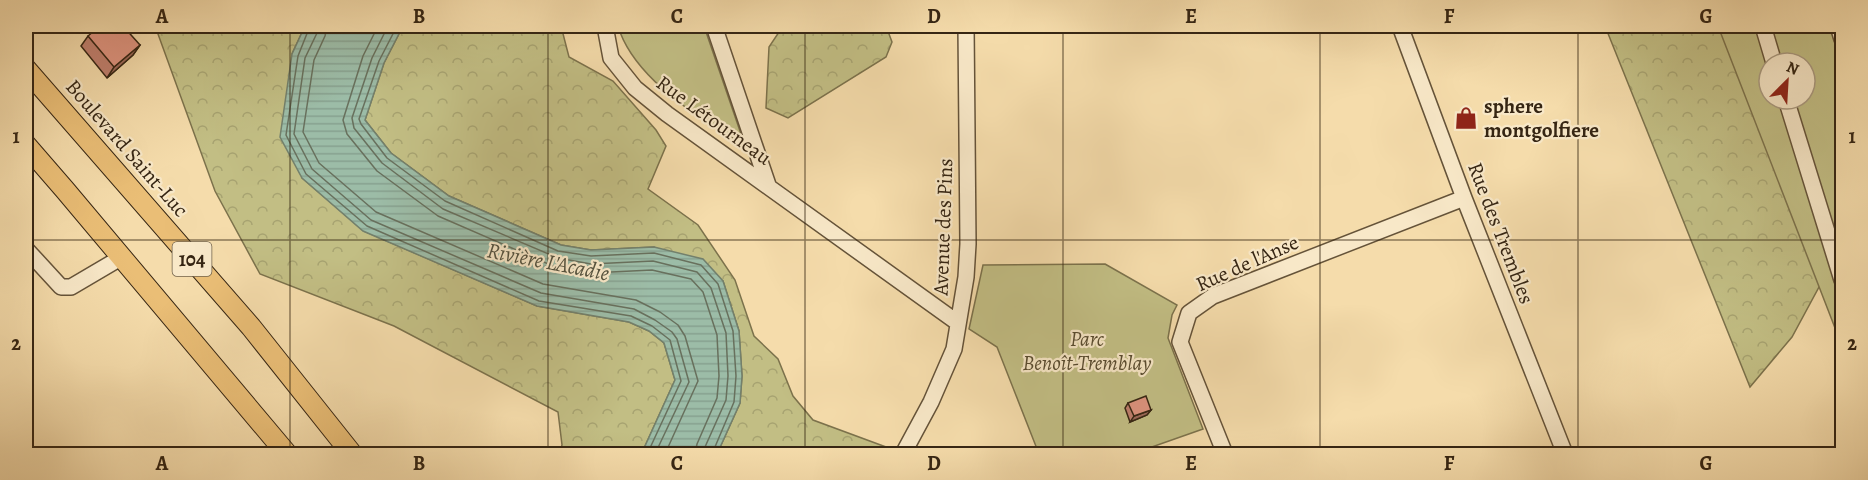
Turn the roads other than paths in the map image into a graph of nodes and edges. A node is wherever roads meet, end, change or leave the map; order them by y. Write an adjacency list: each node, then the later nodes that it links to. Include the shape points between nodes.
1 (605, 26): 12 (street, Rue Létourneau, via 611,58 635,88)
2 (714, 26): 12 (street, Rue Létourneau)
3 (966, 26): 17 (street, Avenue des Pins, via 968,244)
4 (1400, 26): 13 (street, Rue des Trembles)
5 (1763, 26): 8 (street)
6 (1838, 26): 7 (street)
7 (1842, 39)
8 (1770, 51)
9 (26, 69): 19 (main road, Boulevard Saint-Luc / 104, via 251,327)
10 (1790, 111): 16 (street)
11 (26, 145): 15 (main road, 104)
12 (768, 185): 17 (street, Rue Létourneau)
13 (1464, 198): 21 (street, Rue de l'Anse, via 1214,296 1189,313 1180,342); 22 (street, Rue des Trembles)
14 (26, 249): 15 (street, via 61,287 71,287)
15 (122, 257): 18 (main road, 104)
16 (1842, 280)
17 (958, 322): 20 (street, Avenue des Pins, via 954,349)
18 (287, 454)
19 (352, 454)
20 (903, 454)
21 (1225, 454)
22 (1564, 454)

